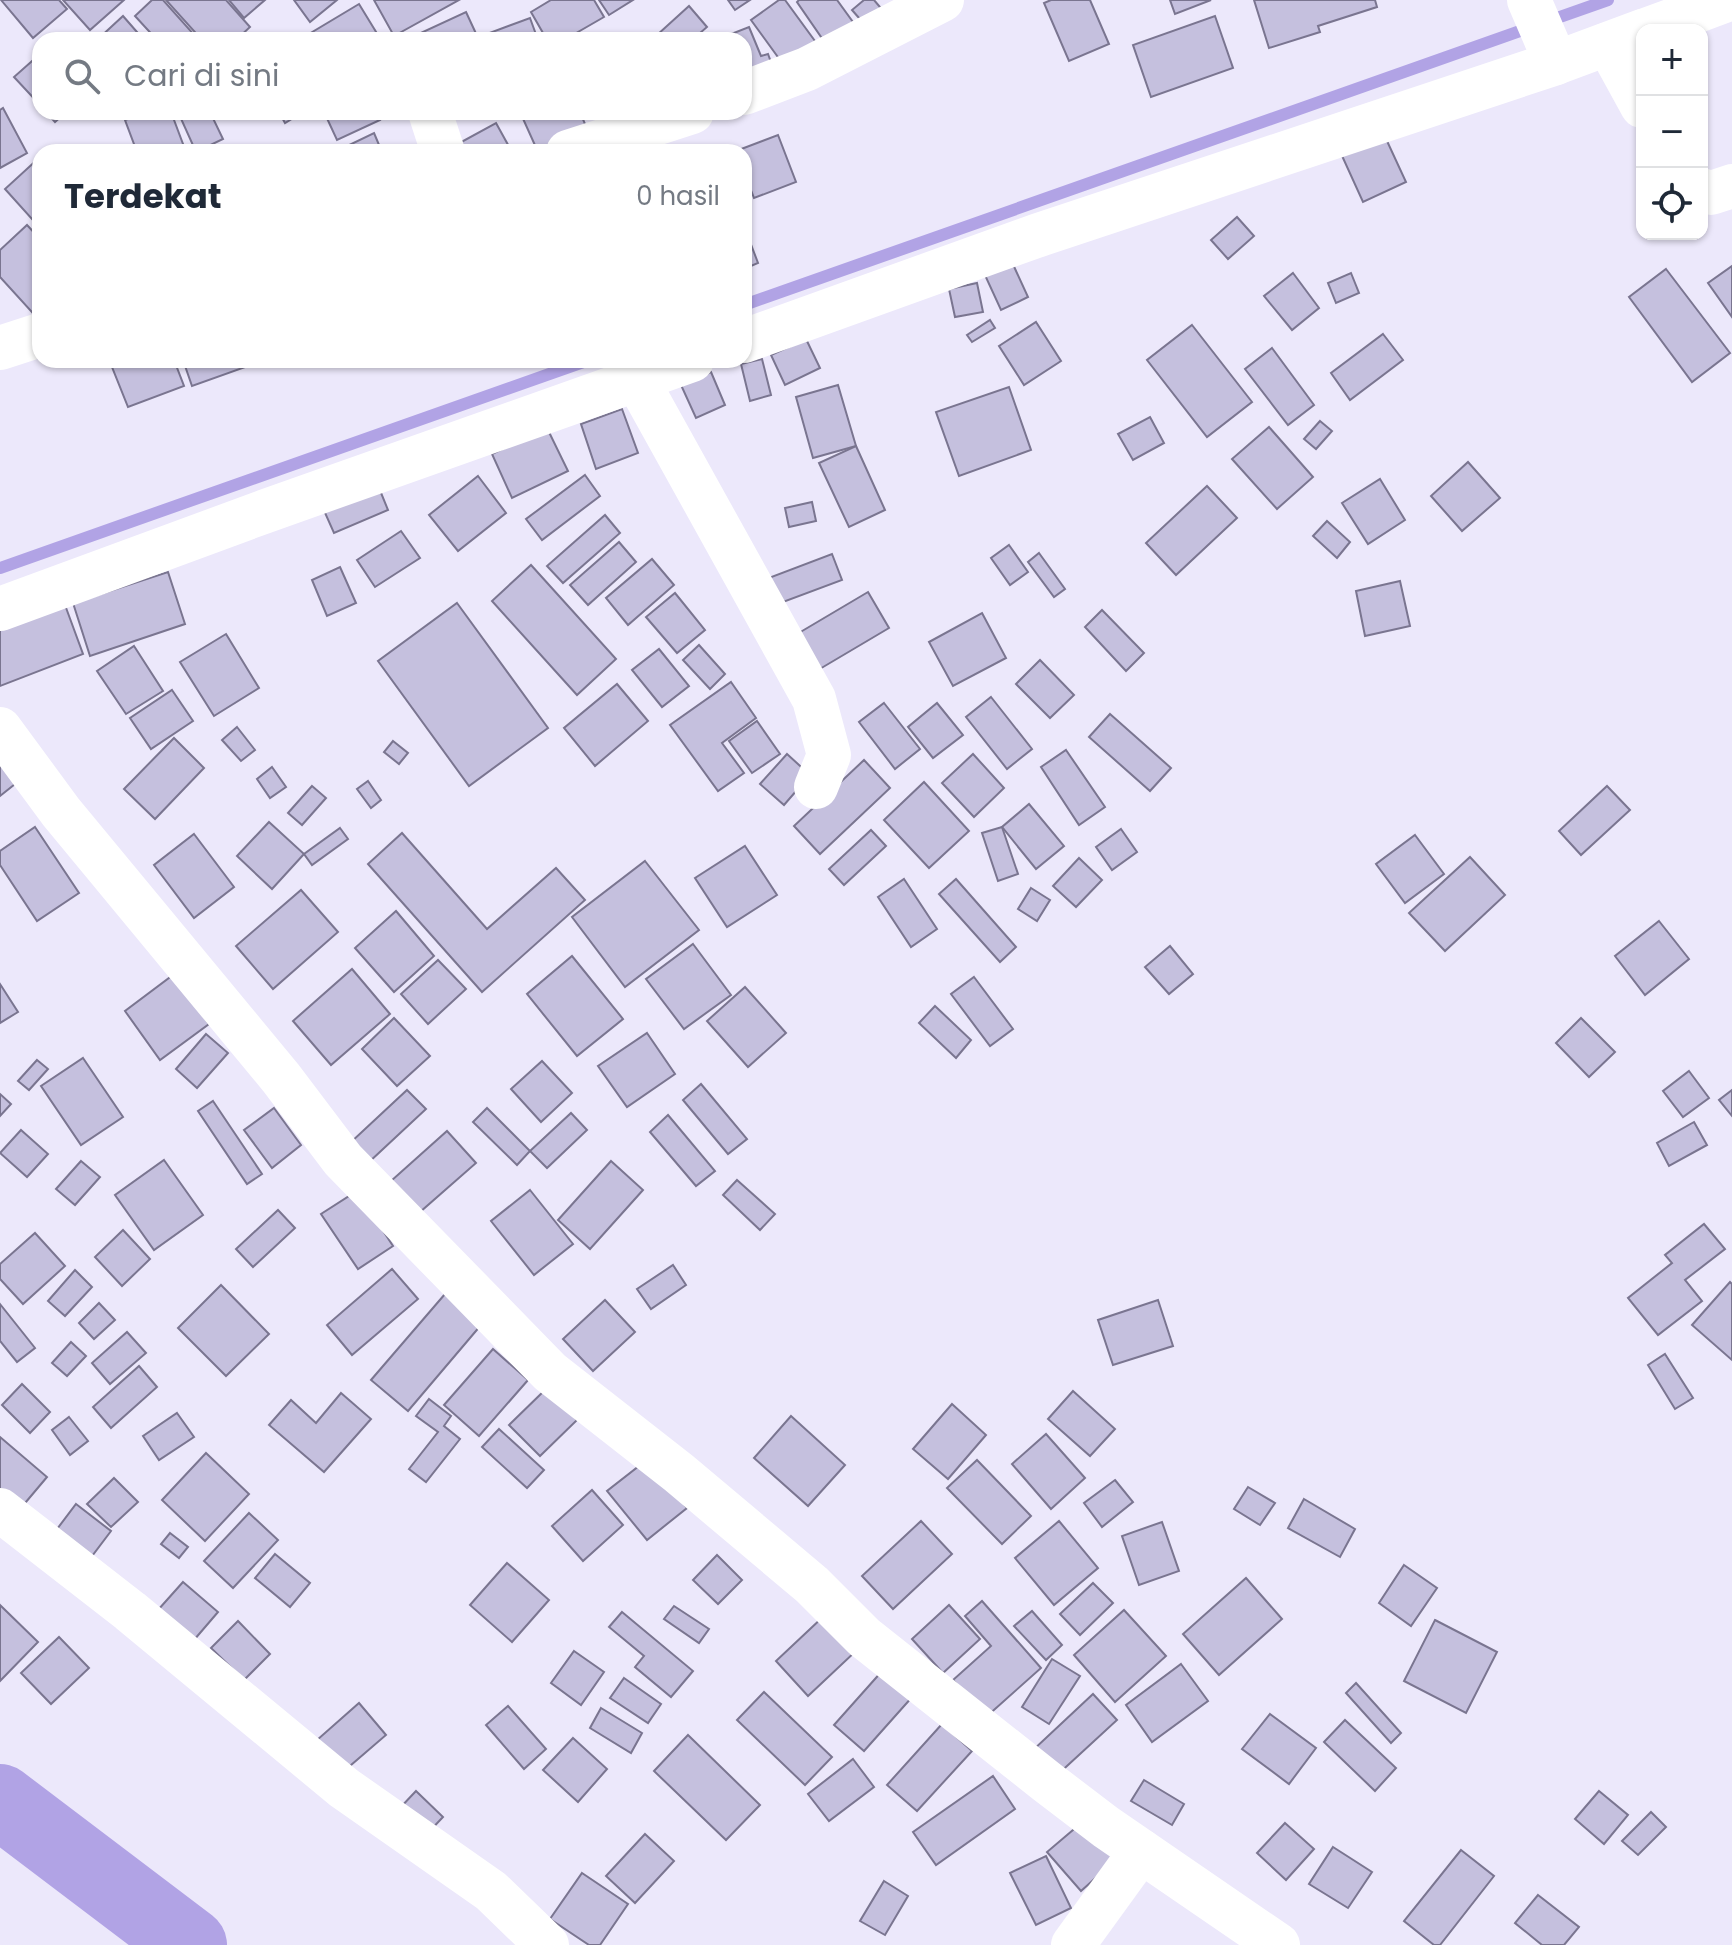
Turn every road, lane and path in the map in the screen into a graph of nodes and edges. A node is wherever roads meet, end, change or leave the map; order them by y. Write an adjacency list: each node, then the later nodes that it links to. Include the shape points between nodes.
1 (942, 0): 5 (street, via 807,69)
2 (1727, 0): 4 (street)
3 (1543, 33): 4 (street); 14 (street, via 1036,236)
4 (1632, 35): 6 (street)
5 (752, 90)
6 (1641, 96)
7 (433, 120): 9 (street)
8 (667, 120): 10 (street)
9 (440, 144)
10 (593, 144)
11 (1732, 186): 12 (street)
12 (1708, 192)
13 (32, 338): 15 (street)
14 (752, 338)
15 (0, 348)
16 (670, 368): 17 (street)
17 (637, 380): 18 (street); 20 (street, via 814,699 829,755)
18 (0, 609)
19 (0, 729): 22 (street, via 343,1160 550,1372 812,1585 864,1637)
20 (816, 787)
21 (0, 1510): 23 (street, via 344,1788 491,1891)
22 (1141, 1851): 24 (street); 25 (street)
23 (547, 1945)
24 (1073, 1945)
25 (1278, 1945)

